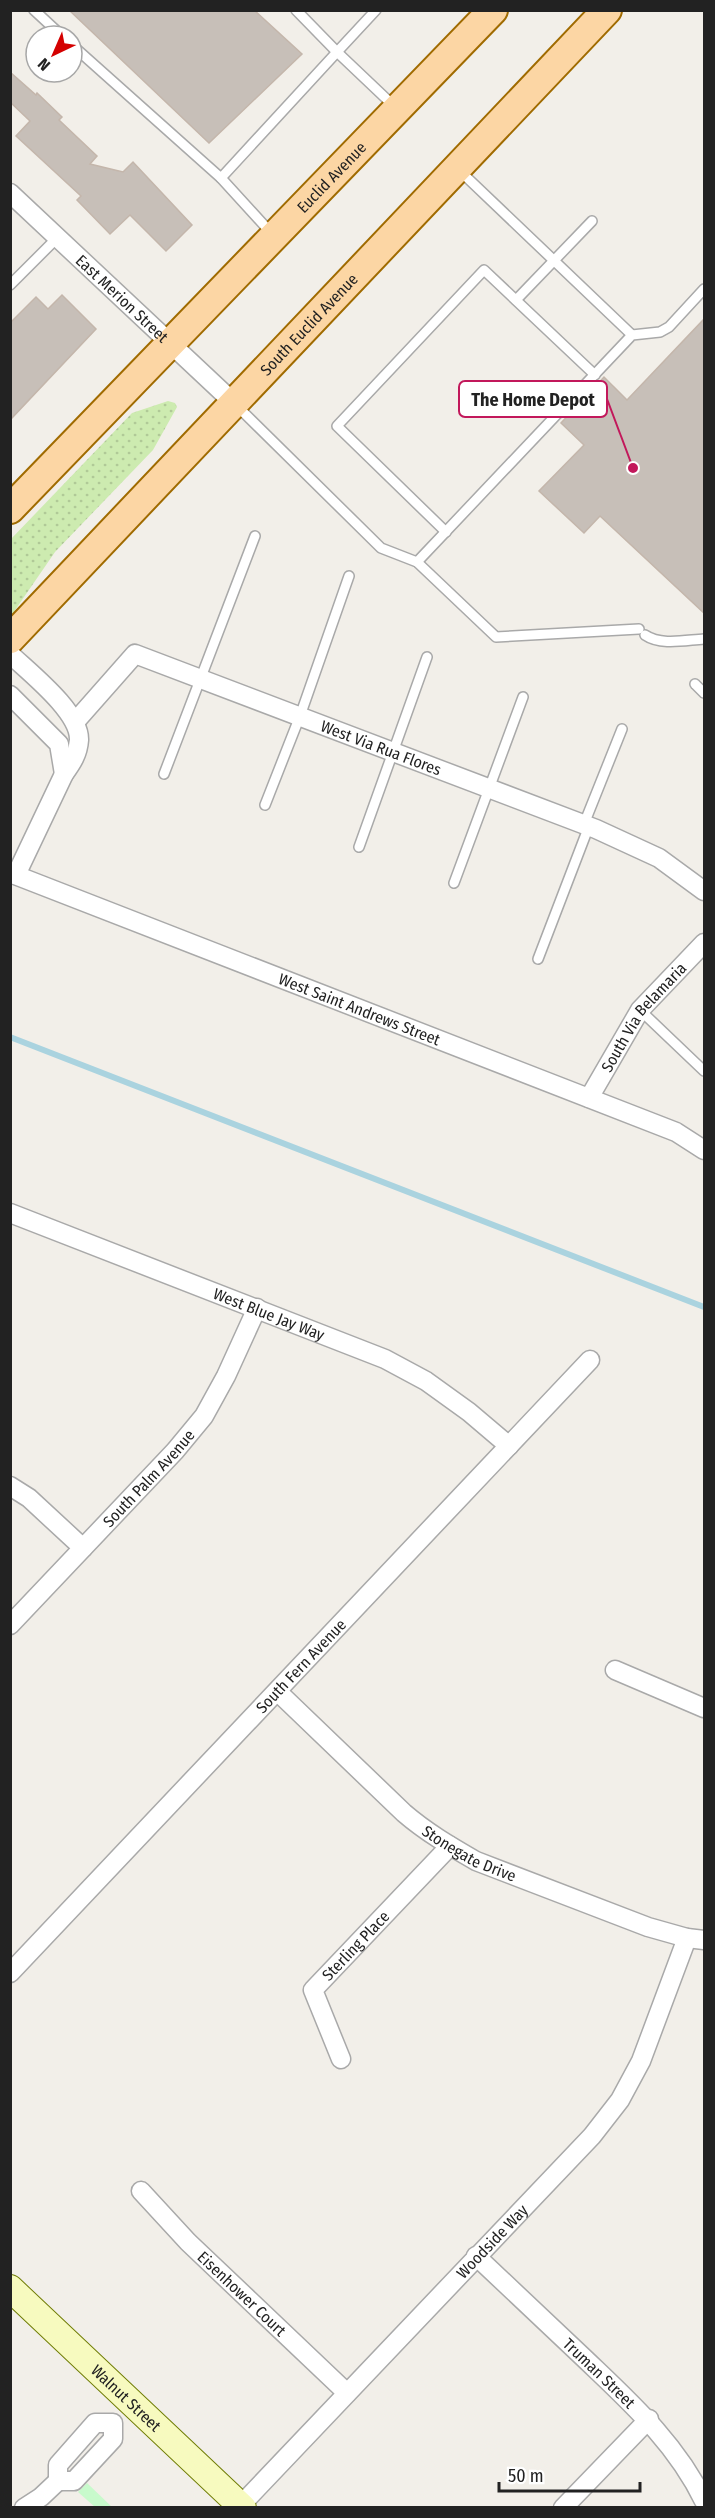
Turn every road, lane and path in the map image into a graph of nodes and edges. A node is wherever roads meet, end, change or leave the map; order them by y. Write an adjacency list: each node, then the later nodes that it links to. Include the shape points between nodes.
1 (34, 10): 6 (lane)
2 (296, 10): 7 (lane)
3 (376, 10): 7 (lane)
4 (493, 10): 9 (main road, Euclid Avenue)
5 (607, 10): 10 (main road, South Euclid Avenue)
6 (49, 24)
7 (337, 52): 9 (lane); 11 (lane)
8 (84, 56): 11 (lane)
9 (398, 109): 14 (main road, Euclid Avenue)
10 (458, 168): 16 (lane); 23 (main road, South Euclid Avenue)
11 (221, 178): 14 (lane)
12 (10, 193): 15 (street, East Merion Street)
13 (592, 221): 16 (lane)
14 (274, 236): 21 (main road, Euclid Avenue)
15 (57, 238): 17 (lane); 21 (street, East Merion Street)
16 (553, 261): 19 (lane); 20 (lane)
17 (10, 285)
18 (705, 290): 20 (lane, via 669,327)
19 (516, 300): 22 (lane); 25 (lane, via 484,270 337,426)
20 (632, 335): 22 (lane)
21 (170, 345): 23 (street, East Merion Street); 24 (main road)
22 (595, 375): 25 (lane)
23 (235, 404): 27 (lane, via 381,548); 29 (main road, South Euclid Avenue)
24 (10, 509)
25 (446, 532): 27 (lane)
26 (255, 536): 33 (lane)
27 (417, 562): 30 (lane, via 496,637 642,632 653,640)
28 (349, 576): 38 (lane)
29 (10, 639)
30 (705, 639)
31 (10, 654): 39 (street, via 58,700)
32 (427, 657): 41 (lane)
33 (202, 679): 38 (street, West Via Rua Flores); 39 (street, West Via Rua Flores, via 135,654); 43 (lane)
34 (694, 684): 35 (lane)
35 (705, 693)
36 (10, 695): 42 (street, via 59,744)
37 (523, 697): 44 (lane)
38 (300, 716): 41 (street, West Via Rua Flores); 45 (lane)
39 (75, 723): 42 (street, via 79,739 75,759)
40 (622, 729): 46 (lane)
41 (393, 752): 44 (street, West Via Rua Flores); 47 (lane)
42 (64, 774): 48 (street)
43 (164, 774)
44 (489, 788): 46 (street, West Via Rua Flores); 49 (lane)
45 (265, 805)
46 (586, 825): 50 (street, West Via Rua Flores, via 659,858); 52 (lane)
47 (359, 847)
48 (13, 874): 55 (street, West Saint Andrews Street)
49 (454, 883)
50 (705, 891)
51 (705, 944): 53 (street, South Via Belamaria)
52 (538, 959)
53 (640, 1010): 54 (lane); 55 (street, South Via Belamaria)
54 (705, 1071)
55 (589, 1098): 56 (street, West Saint Andrews Street, via 676,1132)
56 (705, 1150)
57 (10, 1213): 58 (street, West Blue Jay Way)
58 (257, 1308): 60 (street, West Blue Jay Way, via 385,1359 426,1381); 62 (street, South Palm Avenue, via 204,1416)
59 (590, 1360): 60 (street, South Fern Avenue)
60 (508, 1446): 65 (street, South Fern Avenue)
61 (10, 1486): 62 (street, via 29,1498)
62 (83, 1548): 63 (street, South Palm Avenue)
63 (10, 1625)
64 (615, 1670): 66 (street)
65 (278, 1692): 67 (street, Stonegate Drive, via 425,1832); 69 (street, South Fern Avenue)
66 (705, 1708)
67 (450, 1846): 68 (street, Stonegate Drive, via 523,1880 648,1927); 70 (street, Sterling Place, via 313,1990)
68 (696, 1939): 72 (street, Woodside Way, via 620,2100 592,2136)
69 (10, 1973)
70 (341, 2059)
71 (141, 2191): 74 (street, Eisenhower Court, via 188,2242)
72 (476, 2256): 74 (street, Woodside Way); 76 (street, Truman Street)
73 (10, 2288): 75 (street, Walnut Street)
74 (346, 2393): 79 (street, Woodside Way)
75 (132, 2404): 78 (street, via 113,2423 95,2423 58,2465 66,2481); 79 (street, Walnut Street)
76 (649, 2419): 77 (street, Truman Street, via 674,2450); 81 (street)
77 (705, 2501)
78 (46, 2502): 80 (street)
79 (242, 2506)
80 (24, 2508)
81 (563, 2508)

